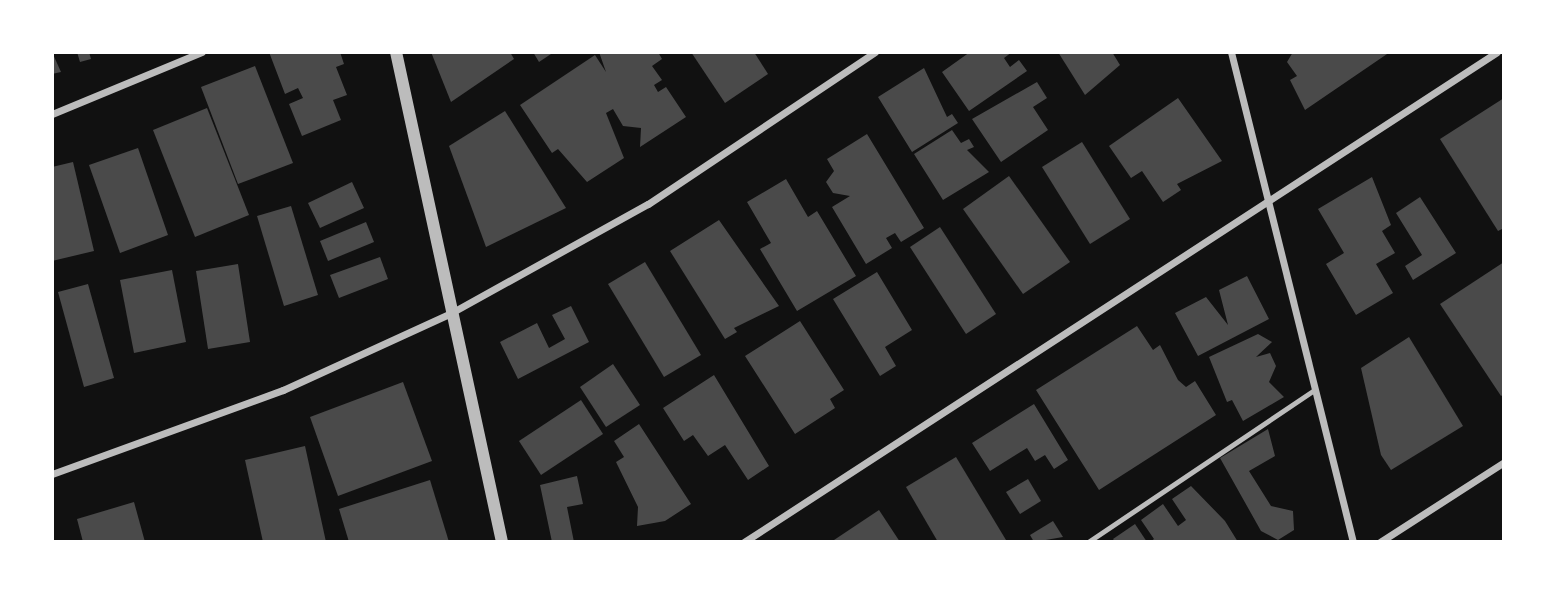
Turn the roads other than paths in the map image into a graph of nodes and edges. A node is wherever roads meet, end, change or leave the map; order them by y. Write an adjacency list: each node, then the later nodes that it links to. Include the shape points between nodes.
1 (202, 52): 6 (street)
2 (396, 52): 8 (street)
3 (875, 52): 8 (street, via 648,204)
4 (1231, 52): 7 (street)
5 (1497, 52): 7 (street)
6 (52, 114)
7 (1265, 200): 9 (street); 13 (street)
8 (451, 313): 11 (street, via 283,390); 12 (street)
9 (1314, 390): 14 (lane); 15 (street)
10 (1503, 462): 16 (street)
11 (52, 474)
12 (502, 541)
13 (744, 541)
14 (1088, 541)
15 (1353, 541)
16 (1380, 541)

